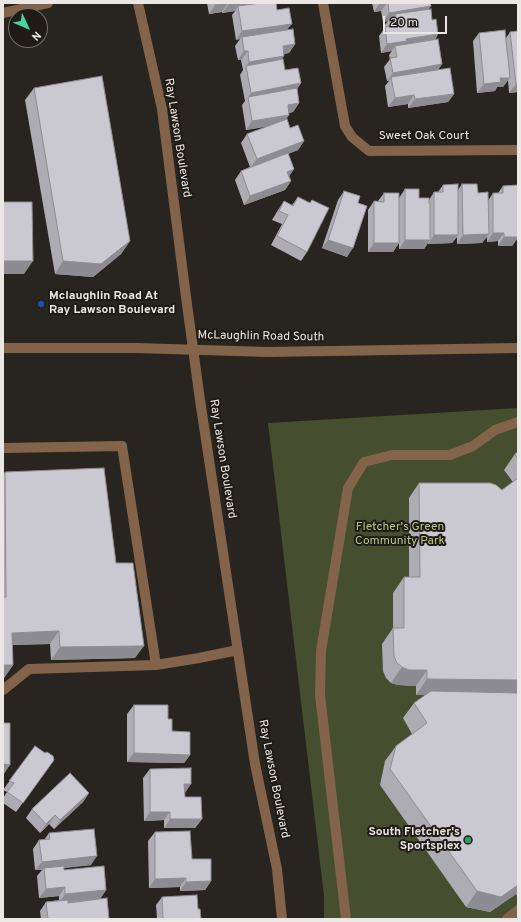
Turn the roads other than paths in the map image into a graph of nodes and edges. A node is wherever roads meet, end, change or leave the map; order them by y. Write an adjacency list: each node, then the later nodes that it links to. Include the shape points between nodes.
1 (48, 3): 4 (street)
2 (138, 3): 8 (street, Ray Lawson Boulevard, via 162,109)
3 (323, 3): 5 (street, Sweet Oak Court, via 345,126 352,137 370,151)
4 (3, 13)
5 (518, 150)
6 (3, 348): 8 (street, McLaughlin Road South)
7 (518, 348): 8 (street, McLaughlin Road South, via 268,352)
8 (193, 350): 11 (street, Ray Lawson Boulevard)
9 (518, 422): 16 (street, via 494,430 474,446 450,455 392,456 364,462 348,488 321,651 320,696)
10 (3, 448): 12 (street, via 122,446)
11 (238, 650): 12 (street); 15 (street, Ray Lawson Boulevard, via 256,764 277,869)
12 (156, 665): 13 (street, via 30,669)
13 (3, 690)
14 (518, 910): 17 (street)
15 (282, 919)
16 (346, 919)
17 (507, 919)

